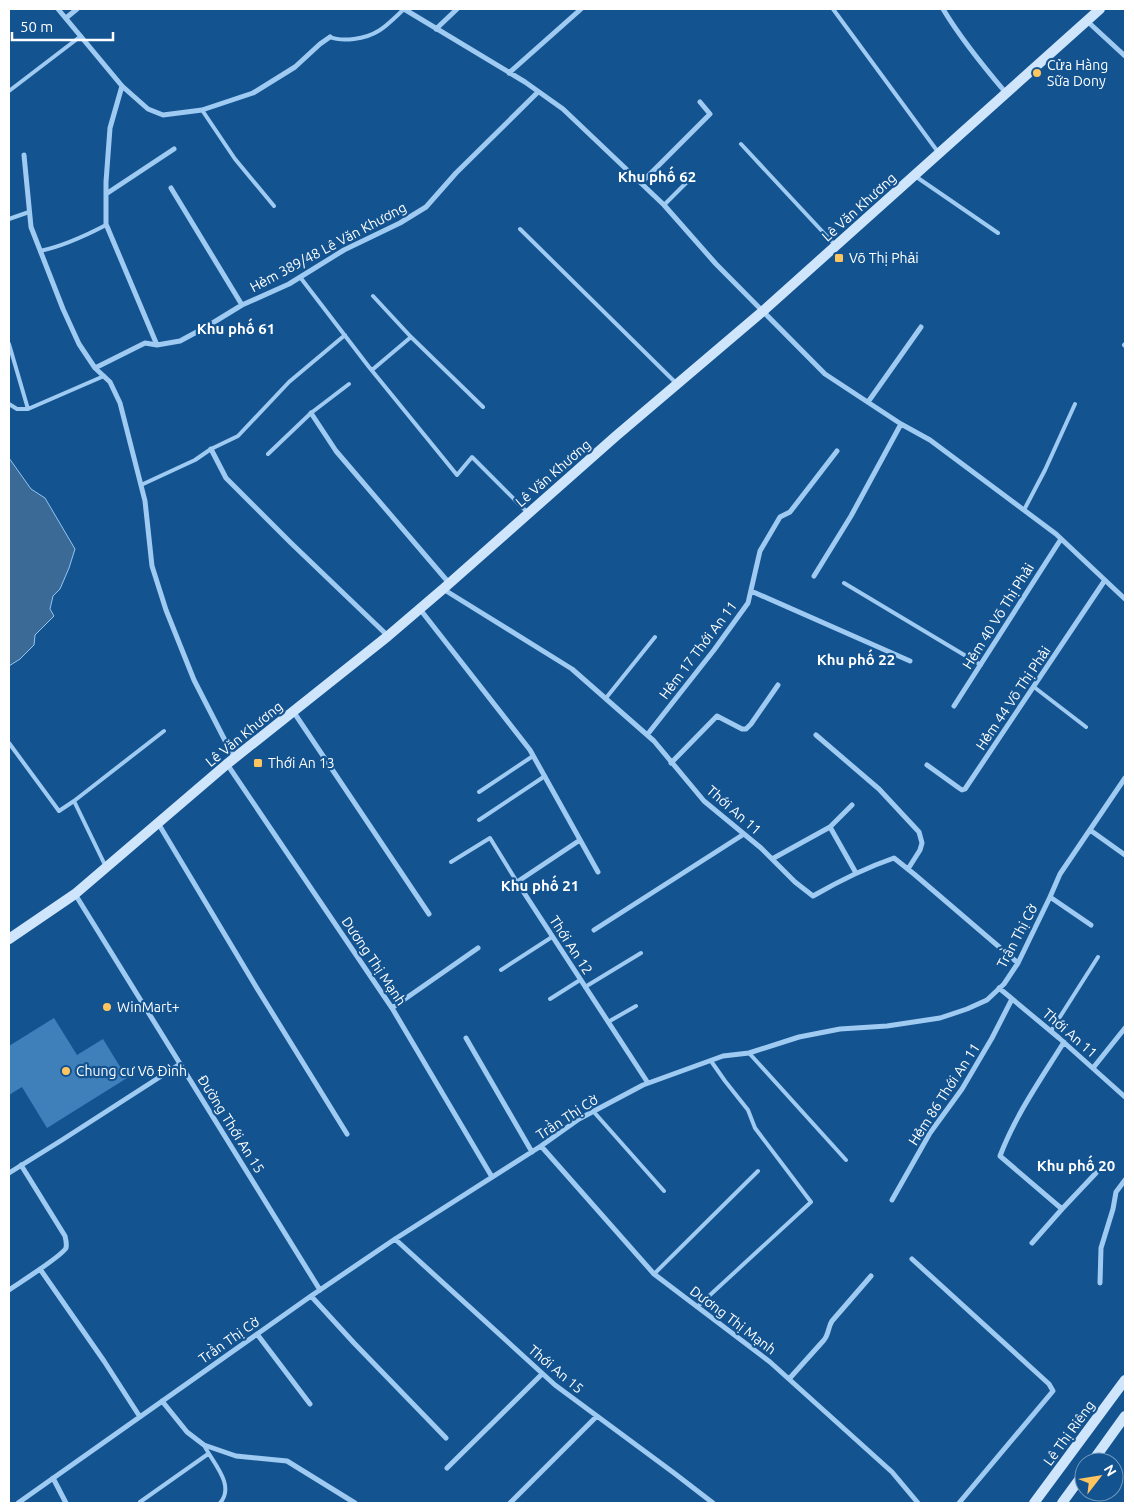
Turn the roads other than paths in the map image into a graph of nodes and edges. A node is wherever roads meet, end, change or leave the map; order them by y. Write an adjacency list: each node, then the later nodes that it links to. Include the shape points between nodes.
1 (58, 9): 9 (street)
2 (77, 9): 9 (street)
3 (404, 9): 11 (street); 13 (lane, via 380,31 367,37)
4 (457, 9): 11 (street)
5 (581, 9): 15 (street)
6 (833, 9): 24 (lane)
7 (942, 9): 19 (street)
8 (1100, 9): 10 (main road, Lê Văn Khương)
9 (66, 18): 12 (street)
10 (1087, 21): 14 (street); 19 (main road, Lê Văn Khương)
11 (436, 28): 15 (street)
12 (81, 36): 16 (street); 17 (lane)
13 (330, 37): 21 (street, via 295,67 253,93)
14 (1125, 56)
15 (509, 73): 18 (street)
16 (122, 86): 21 (street, via 148,109 163,115); 30 (street, via 110,128)
17 (9, 91)
18 (538, 92): 28 (street, via 563,109); 40 (street, Hẻm 389/48 Lê Văn Khương, via 426,207)
19 (1006, 93): 24 (main road, Lê Văn Khương)
20 (700, 102): 28 (street, via 710,114)
21 (202, 110): 31 (lane, via 235,159)
22 (741, 144): 38 (lane)
23 (174, 149): 30 (street)
24 (939, 154): 27 (main road, Lê Văn Khương)
25 (24, 155): 33 (street, Dương Thị Mạnh)
26 (696, 174): 32 (lane)
27 (915, 176): 37 (lane); 38 (main road, Lê Văn Khương)
28 (641, 183): 32 (street)
29 (171, 188): 42 (street)
30 (106, 194): 35 (street)
31 (274, 206)
32 (664, 206): 43 (street)
33 (29, 212): 34 (lane); 39 (street, Dương Thị Mạnh, via 30,227)
34 (9, 219)
35 (106, 225): 39 (lane, via 82,238); 48 (street)
36 (520, 230): 53 (lane)
37 (998, 233)
38 (836, 246): 43 (main road, Lê Văn Khương)
39 (40, 251): 49 (street, Dương Thị Mạnh, via 62,309)
40 (300, 277): 42 (street, Hẻm 389/48 Lê Văn Khương); 45 (lane)
41 (373, 296): 46 (lane)
42 (242, 305): 48 (street, Hẻm 389/48 Lê Văn Khương, via 180,341)
43 (763, 312): 53 (main road, Lê Văn Khương); 54 (street, via 825,374)
44 (921, 327): 54 (street)
45 (345, 336): 50 (lane); 61 (lane, via 289,382 238,436)
46 (411, 337): 50 (lane); 57 (lane)
47 (9, 344): 58 (lane)
48 (157, 344): 49 (street, Hẻm 389/48 Lê Văn Khương, via 145,343)
49 (95, 368): 51 (street, Dương Thị Mạnh)
50 (372, 370): 66 (lane, via 457,475 472,457)
51 (104, 376): 58 (lane); 64 (street, Dương Thị Mạnh, via 120,403)
52 (349, 384): 59 (lane)
53 (677, 384): 66 (main road, Lê Văn Khương)
54 (868, 402): 60 (street)
55 (9, 404): 58 (lane, via 17,409)
56 (1075, 404): 65 (lane)
57 (483, 407)
58 (28, 409)
59 (311, 413): 63 (lane); 71 (street, Thới An 11, via 336,451)
60 (901, 424): 65 (street, via 930,440); 68 (street)
61 (211, 449): 64 (lane, via 196,460); 75 (street, via 226,478)
62 (837, 451): 72 (street, Hẻm 17 Thới An 11, via 790,512 780,517 760,551)
63 (268, 454)
64 (141, 485): 90 (street, Dương Thị Mạnh, via 152,566 166,610)
65 (1024, 510): 67 (street)
66 (528, 513): 71 (main road, Lê Văn Khương)
67 (1061, 538): 69 (street); 78 (street, Hẻm 40 Võ Thị Phải)
68 (814, 576)
69 (1105, 580): 73 (street); 80 (street, Hẻm 44 Võ Thị Phải)
70 (844, 583): 78 (lane)
71 (446, 586): 74 (main road, Lê Văn Khương); 81 (street, Thới An 11, via 572,669)
72 (751, 591): 77 (street); 86 (street, Hẻm 17 Thới An 11, via 748,603 714,650)
73 (1125, 598)
74 (419, 608): 75 (main road, Lê Văn Khương); 89 (street)
75 (388, 636): 83 (main road, Lê Văn Khương)
76 (655, 637): 81 (lane)
77 (910, 661)
78 (981, 665): 82 (street, Hẻm 40 Võ Thị Phải)
79 (778, 686): 91 (street, via 746,729 716,716)
80 (1034, 687): 84 (lane); 92 (street, Hẻm 44 Võ Thị Phải, via 965,789)
81 (606, 698): 86 (street, Thới An 11)
82 (954, 706)
83 (293, 711): 90 (main road, Lê Văn Khương); 114 (street)
84 (1086, 727)
85 (164, 731): 96 (lane)
86 (646, 735): 91 (street, Thới An 11)
87 (816, 736): 108 (street, via 879,789 919,832 920,850)
88 (9, 743): 96 (lane, via 59,811)
89 (533, 756): 93 (street); 95 (lane)
90 (231, 761): 99 (main road, Lê Văn Khương); 130 (street, Dương Thị Mạnh)
91 (671, 763): 102 (street, Thới An 11, via 704,801)
92 (927, 765)
93 (545, 776): 98 (lane); 103 (street)
94 (1125, 778): 101 (street, Trần Thị Cờ)
95 (480, 792)
96 (74, 801): 107 (lane)
97 (852, 804): 100 (street)
98 (479, 820)
99 (158, 823): 107 (main road, Lê Văn Khương); 143 (street)
100 (830, 827): 105 (street); 110 (street)
101 (1090, 830): 104 (street); 113 (street, Trần Thị Cờ, via 1060,874)
102 (744, 834): 105 (street, Thới An 11); 116 (street)
103 (580, 840): 109 (street); 111 (street)
104 (1125, 855)
105 (772, 859): 110 (street, Thới An 11, via 813,896)
106 (451, 862): 111 (lane, via 490,838)
107 (106, 868): 112 (main road, Lê Văn Khương)
108 (908, 869): 110 (street, Thới An 11, via 894,858); 122 (street, Thới An 11)
109 (598, 872)
110 (856, 873)
111 (517, 882): 117 (street, Thới An 12)
112 (75, 894): 118 (main road, Lê Văn Khương); 138 (street, Đường Thới An 15)
113 (1050, 897): 115 (street); 122 (street, Trần Thị Cờ)
114 (429, 914)
115 (1091, 925)
116 (594, 930)
117 (552, 937): 123 (lane); 124 (street, Thới An 12)
118 (9, 939)
119 (478, 948): 130 (street)
120 (641, 953): 125 (lane)
121 (1098, 957): 133 (lane)
122 (1018, 963): 126 (street, Trần Thị Cờ)
123 (501, 970)
124 (580, 980): 125 (street, Thới An 12); 127 (lane)
125 (585, 987): 131 (street, Thới An 12)
126 (999, 988): 128 (street, Thới An 11); 136 (street, Trần Thị Cờ, via 987,1000 940,1018 840,1029 799,1037)
127 (550, 999)
128 (1012, 999): 133 (street, Thới An 11); 154 (street, Hẻm 86 Thới An 11, via 962,1089 930,1133)
129 (636, 1006): 131 (lane)
130 (392, 1008): 151 (street, Dương Thị Mạnh)
131 (608, 1022): 140 (street, Thới An 12)
132 (1125, 1028): 139 (street)
133 (1051, 1031): 135 (street, Thới An 11)
134 (466, 1038): 145 (street)
135 (1064, 1042): 139 (street, Thới An 11); 155 (street, via 1029,1098 1000,1156)
136 (749, 1053): 137 (street, Trần Thị Cờ); 146 (lane)
137 (711, 1061): 140 (street, Trần Thị Cờ); 166 (lane, via 748,1110 755,1128 811,1202)
138 (180, 1064): 147 (street); 164 (street, Đường Thới An 15)
139 (1093, 1068): 141 (street, Thới An 11)
140 (648, 1084): 142 (street, Trần Thị Cờ)
141 (1125, 1097)
142 (593, 1111): 144 (street, Trần Thị Cờ); 153 (lane)
143 (347, 1134)
144 (541, 1146): 145 (street, Trần Thị Cờ); 160 (street, Dương Thị Mạnh)
145 (532, 1152): 151 (street, Trần Thị Cờ)
146 (846, 1160)
147 (21, 1165): 149 (street); 159 (street, via 66,1239 65,1249)
148 (758, 1171): 160 (lane)
149 (9, 1173)
150 (1096, 1173): 155 (street)
151 (492, 1177): 156 (street, Trần Thị Cờ)
152 (1125, 1180): 162 (street, via 1116,1192 1101,1248)
153 (664, 1190)
154 (892, 1200)
155 (1062, 1209): 157 (street)
156 (395, 1239): 164 (street, Trần Thị Cờ); 168 (street, Thới An 15)
157 (1032, 1243)
158 (912, 1259): 191 (street, via 1053,1391)
159 (40, 1268): 163 (street); 175 (street)
160 (654, 1274): 166 (street, Dương Thị Mạnh)
161 (871, 1276): 169 (street, via 832,1321 824,1340)
162 (1100, 1283)
163 (9, 1290)
164 (320, 1290): 165 (street, Trần Thị Cờ)
165 (310, 1296): 167 (street, Trần Thị Cờ); 176 (street)
166 (697, 1307): 169 (street, Dương Thị Mạnh)
167 (257, 1334): 171 (street, Trần Thị Cờ); 172 (street)
168 (542, 1374): 173 (street, Thới An 15); 180 (street)
169 (789, 1379): 190 (street, Dương Thị Mạnh, via 892,1472)
170 (1125, 1380): 192 (main road, Lê Thị Riêng)
171 (162, 1401): 175 (street, Trần Thị Cờ); 177 (street, via 187,1432)
172 (310, 1404)
173 (597, 1416): 188 (street); 189 (street, Thới An 15)
174 (1125, 1416): 178 (main road)
175 (140, 1417): 181 (street, Trần Thị Cờ)
176 (446, 1438)
177 (204, 1445): 179 (lane); 187 (street, via 236,1456 287,1461)
178 (1099, 1452)
179 (208, 1454): 183 (lane); 186 (lane, via 226,1489 225,1498)
180 (448, 1468)
181 (53, 1478): 184 (street, Trần Thị Cờ); 185 (street)
182 (1074, 1487): 193 (main road)
183 (140, 1502)
184 (18, 1503)
185 (66, 1503)
186 (220, 1503)
187 (355, 1503)
188 (510, 1503)
189 (712, 1503)
190 (918, 1503)
191 (959, 1503)
192 (1034, 1503)
193 (1062, 1503)

